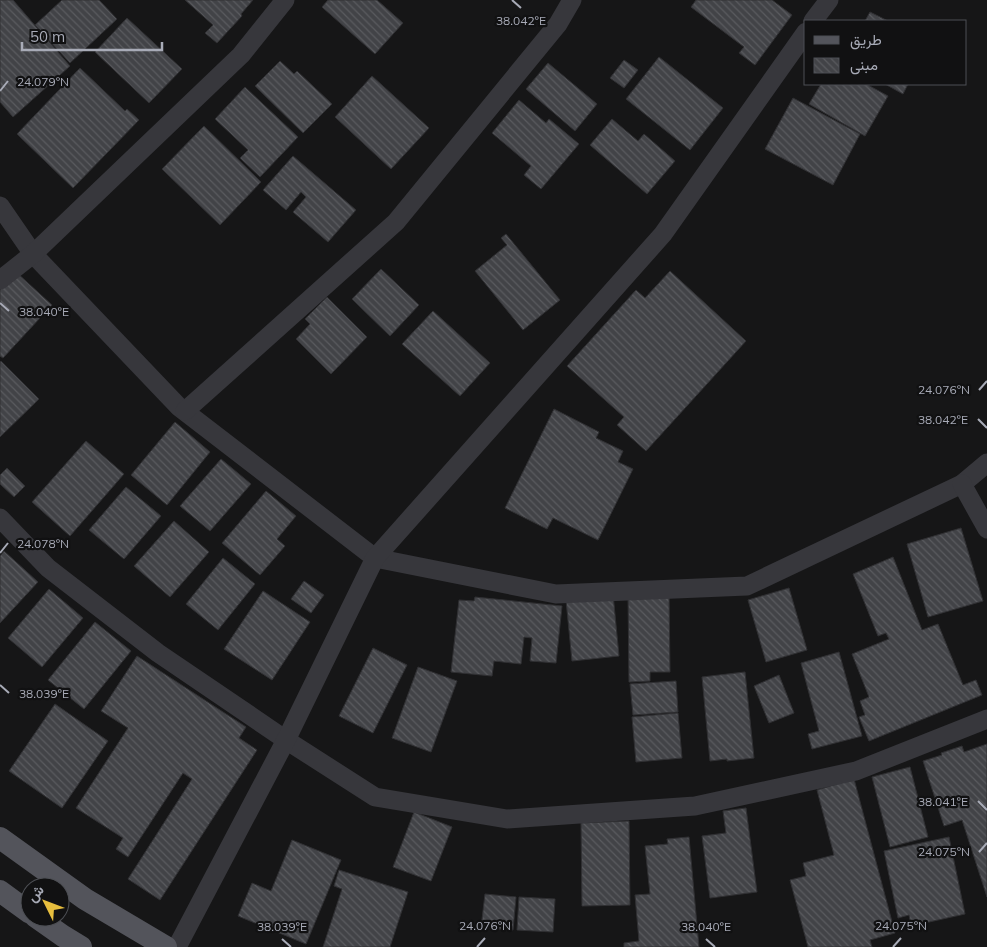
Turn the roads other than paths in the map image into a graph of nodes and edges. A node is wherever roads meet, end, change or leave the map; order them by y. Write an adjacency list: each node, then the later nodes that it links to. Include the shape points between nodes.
1 (285, 0): 7 (street, via 241,55)
2 (572, 0): 9 (street, via 558,24 396,222)
3 (829, 0): 4 (street)
4 (815, 20)
5 (804, 35): 14 (street, via 662,234)
6 (0, 206): 7 (street)
7 (33, 254): 8 (street); 9 (street)
8 (0, 280)
9 (184, 411): 14 (street)
10 (987, 463): 11 (street)
11 (962, 484): 13 (street); 14 (street, via 747,586 556,594)
12 (0, 518): 16 (street, via 48,568 158,653)
13 (987, 529)
14 (375, 558): 16 (street)
15 (987, 719): 16 (street, via 856,770 695,806 506,819 376,797)
16 (286, 740): 23 (street)
17 (0, 838): 22 (main road, via 86,899)
18 (0, 892): 19 (main road)
19 (20, 906)
20 (51, 927): 21 (main road)
21 (81, 947)
22 (166, 947)
23 (177, 947)

